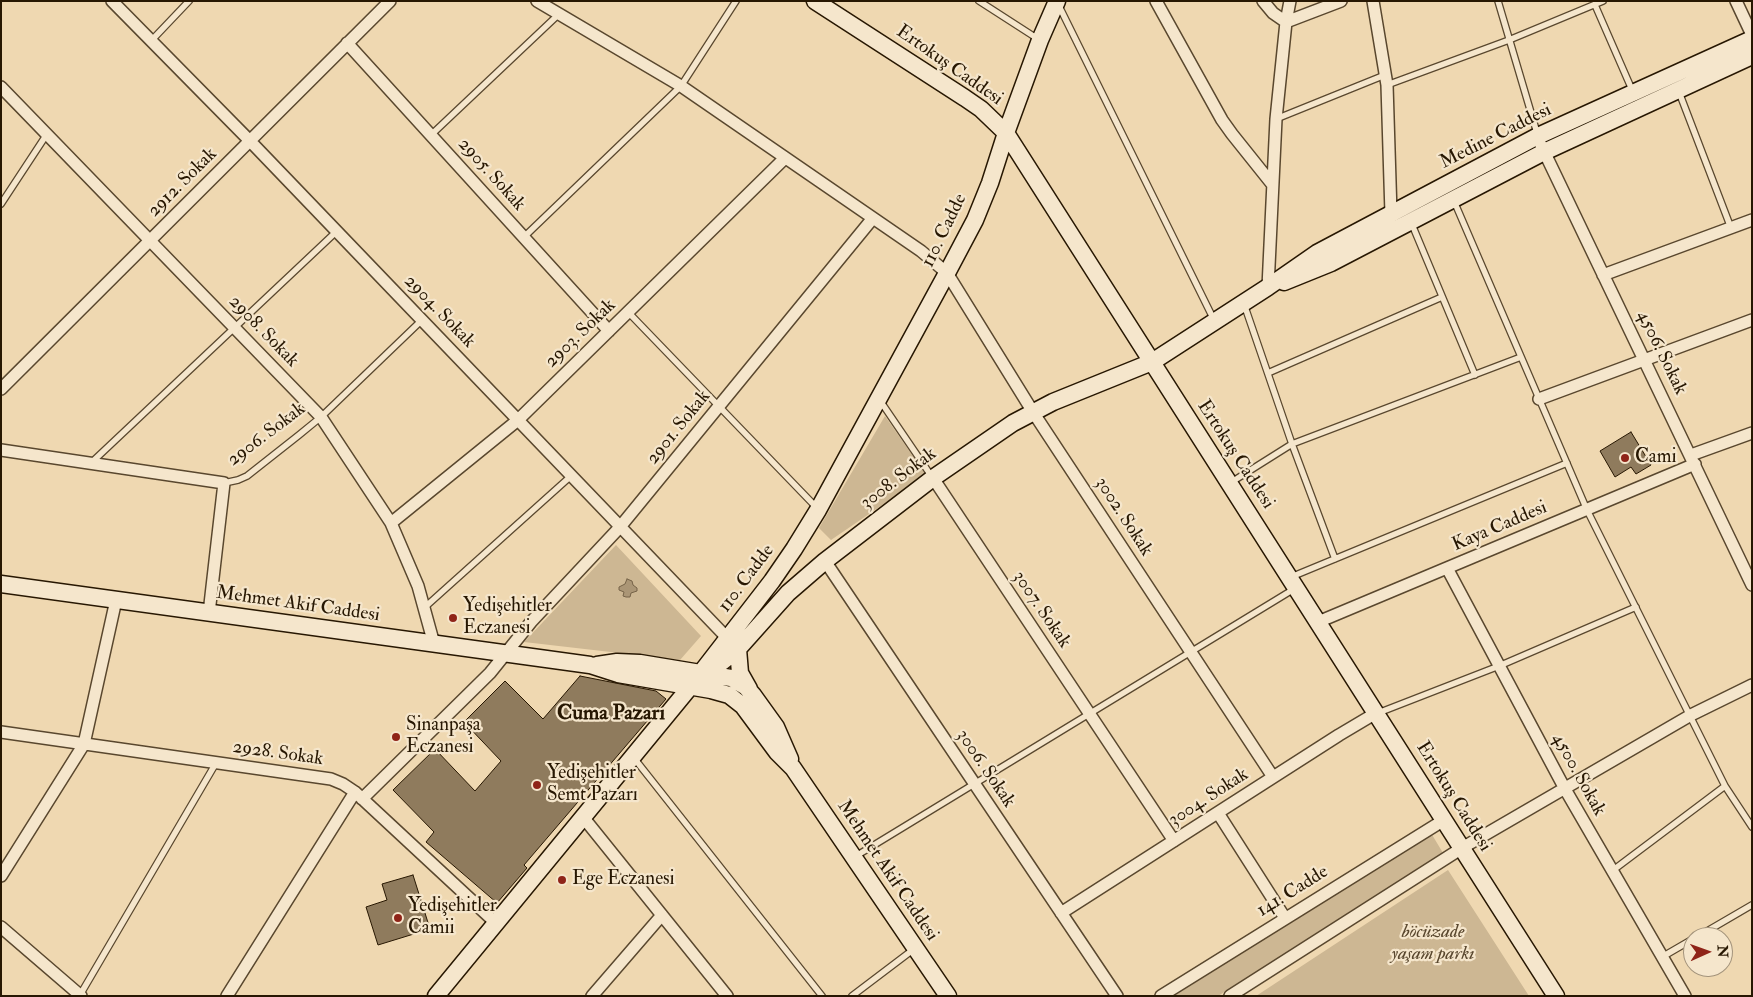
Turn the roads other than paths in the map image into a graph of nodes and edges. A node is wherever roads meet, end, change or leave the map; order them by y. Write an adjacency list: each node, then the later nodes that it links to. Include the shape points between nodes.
1 (112, 1): 24 (street, 2904. Sokak)
2 (189, 1): 24 (lane)
3 (390, 1): 25 (street, 2912. Sokak)
4 (537, 1): 18 (street, 3002. Sokak)
5 (736, 1): 28 (lane)
6 (815, 1): 33 (street, Ertokuş Caddesi, via 965,98)
7 (979, 1): 22 (lane)
8 (1057, 1): 22 (street, 110. Cadde); 58 (lane)
9 (1156, 1): 39 (street, via 1222,120)
10 (1263, 1): 19 (street)
11 (1290, 1): 19 (street)
12 (1341, 1): 19 (street)
13 (1373, 1): 27 (street)
14 (1498, 1): 23 (lane)
15 (1603, 1): 17 (lane)
16 (1736, 1): 20 (street)
17 (1595, 5): 23 (lane); 31 (lane)
18 (559, 14): 28 (street, 3002. Sokak); 35 (lane)
19 (1286, 22): 32 (street)
20 (1752, 34)
21 (1752, 39): 31 (street, Medine Caddesi)
22 (1040, 40): 33 (street, 110. Cadde)
23 (1509, 40): 27 (lane); 37 (lane)
24 (151, 41): 36 (street, 2904. Sokak)
25 (348, 43): 35 (street, 2905. Sokak); 36 (street, 2912. Sokak)
26 (1752, 56): 30 (street, Medine Caddesi)
27 (1386, 80): 32 (lane); 42 (street)
28 (681, 86): 38 (street, 3002. Sokak); 48 (lane)
29 (1, 87): 34 (street, 2908. Sokak)
30 (1678, 90): 37 (street, Medine Caddesi); 46 (lane)
31 (1634, 93): 37 (street, Medine Caddesi)
32 (1276, 119): 39 (street)
33 (1006, 133): 50 (street, 110. Cadde, via 975,220); 63 (street, Ertokuş Caddesi)
34 (47, 134): 41 (lane); 49 (street, 2908. Sokak)
35 (431, 135): 48 (street, 2905. Sokak)
36 (250, 141): 47 (street, 2904. Sokak); 49 (street, 2912. Sokak)
37 (1541, 144): 40 (street, Medine Caddesi); 42 (street, Medine Caddesi); 51 (street, 4506. Sokak)
38 (785, 158): 43 (street, 3002. Sokak); 55 (street, 2903. Sokak)
39 (1272, 184): 52 (street)
40 (1453, 199): 45 (street, Medine Caddesi); 61 (lane)
41 (1, 204)
42 (1391, 214): 52 (street, Medine Caddesi, via 1317,253)
43 (873, 218): 50 (street, 3002. Sokak); 69 (street, 2901. Sokak)
44 (1752, 220): 46 (street)
45 (1410, 222): 52 (street, Medine Caddesi, via 1314,272); 53 (lane)
46 (1731, 228): 51 (street)
47 (337, 231): 56 (street, 2904. Sokak); 59 (lane)
48 (524, 237): 60 (street, 2905. Sokak)
49 (150, 240): 59 (street, 2908. Sokak); 66 (street, 2912. Sokak)
50 (948, 274): 67 (street, 110. Cadde); 70 (street, 3002. Sokak)
51 (1603, 275): 62 (street, 4506. Sokak)
52 (1268, 287): 54 (street, Medine Caddesi)
53 (1442, 297): 64 (lane); 65 (lane)
54 (1244, 303): 58 (street, Medine Caddesi); 64 (lane)
55 (628, 312): 60 (street, 2903. Sokak); 69 (lane)
56 (422, 320): 71 (lane, 2906. Sokak); 72 (street, 2904. Sokak)
57 (1752, 320): 62 (street)
58 (1215, 322): 63 (street, Medine Caddesi)
59 (234, 328): 71 (street, 2908. Sokak); 78 (lane)
60 (609, 331): 72 (street, 2903. Sokak)
61 (1521, 357): 65 (lane); 68 (lane)
62 (1645, 360): 68 (street); 76 (street, 4506. Sokak)
63 (1152, 362): 70 (street, 3008. Sokak); 82 (street, Ertokuş Caddesi)
64 (1268, 373): 74 (lane)
65 (1475, 374): 74 (lane)
66 (1, 389)
67 (879, 399): 80 (lane, 3007. Sokak); 83 (street, 110. Cadde)
68 (1539, 399): 77 (lane)
69 (719, 406): 83 (lane); 86 (street, 2901. Sokak)
70 (1032, 412): 80 (street, 3008. Sokak); 100 (street, 3002. Sokak)
71 (321, 417): 81 (lane, 2906. Sokak, via 247,476); 85 (street, 2908. Sokak)
72 (518, 420): 79 (street, 2904. Sokak); 85 (street, 2903. Sokak)
73 (1752, 433): 76 (street, Kaya Caddesi)
74 (1292, 444): 82 (lane); 87 (lane)
75 (1, 450): 78 (street)
76 (1693, 460): 84 (street, Kaya Caddesi); 92 (street, 4506. Sokak)
77 (1566, 463): 84 (lane); 87 (lane)
78 (90, 464): 81 (street)
79 (571, 476): 86 (street, 2904. Sokak); 95 (lane)
80 (933, 478): 88 (street, 3008. Sokak); 108 (street, 3007. Sokak)
81 (224, 483): 96 (street, 2906. Sokak)
82 (1229, 483): 90 (street, Ertokuş Caddesi)
83 (818, 510): 99 (street, 110. Cadde)
84 (1587, 510): 89 (street, Kaya Caddesi); 94 (lane)
85 (391, 522): 95 (street, 2908. Sokak, via 410,564)
86 (620, 527): 99 (street, 2904. Sokak); 101 (street, 2901. Sokak, via 530,622)
87 (1335, 559): 90 (lane)
88 (825, 561): 99 (street, 3008. Sokak); 117 (street, 3006. Sokak)
89 (1447, 568): 97 (street, Kaya Caddesi); 103 (street, 4500. Sokak)
90 (1293, 583): 97 (street, Ertokuş Caddesi); 100 (lane)
91 (1, 584): 93 (street, Mehmet Akif Caddesi)
92 (1752, 585)
93 (116, 600): 96 (street, Mehmet Akif Caddesi); 112 (street)
94 (1636, 607): 103 (lane); 110 (lane)
95 (424, 608): 98 (street, 2908. Sokak)
96 (210, 613): 98 (street, Mehmet Akif Caddesi)
97 (1318, 622): 109 (street, Ertokuş Caddesi)
98 (434, 644): 101 (street, Mehmet Akif Caddesi)
99 (733, 644): 104 (street, 110. Cadde); 107 (street, via 740,673)
100 (1190, 652): 108 (lane); 116 (street, 3002. Sokak)
101 (506, 654): 102 (street, Mehmet Akif Caddesi); 120 (street, 2901. Sokak, via 471,692)
102 (590, 666): 104 (street, Mehmet Akif Caddesi, via 640,663); 106 (street, Mehmet Akif Caddesi)
103 (1499, 666): 109 (lane); 119 (street, 4500. Sokak)
104 (701, 672): 106 (street, 110. Cadde); 107 (street, Mehmet Akif Caddesi, via 731,678 746,687)
105 (1752, 685): 110 (street)
106 (690, 686): 113 (street, 110. Cadde); 115 (street, Mehmet Akif Caddesi, via 720,692 737,700)
107 (753, 696): 115 (street, Mehmet Akif Caddesi, via 776,727)
108 (1089, 714): 117 (lane); 126 (street, 3007. Sokak)
109 (1376, 714): 116 (street, 3004. Sokak); 124 (street, Ertokuş Caddesi)
110 (1691, 715): 118 (lane); 119 (street)
111 (1, 732): 112 (street, 2928. Sokak)
112 (84, 744): 114 (street, 2928. Sokak); 130 (street)
113 (633, 757): 122 (street, 110. Cadde); 146 (lane)
114 (216, 763): 120 (street, 2928. Sokak, via 330,779); 141 (lane)
115 (793, 768): 128 (street, Mehmet Akif Caddesi)
116 (1273, 777): 121 (street, 3004. Sokak)
117 (975, 784): 128 (lane); 132 (street, 3006. Sokak)
118 (1725, 786): 123 (lane); 129 (lane)
119 (1565, 788): 127 (street); 129 (street, 4500. Sokak)
120 (359, 795): 135 (street, 2928. Sokak); 142 (street, 2901. Sokak)
121 (1218, 812): 126 (street, 3004. Sokak); 134 (street)
122 (583, 817): 133 (street); 135 (street, 110. Cadde)
123 (1749, 818): 125 (lane)
124 (1444, 820): 127 (street, Ertokuş Caddesi); 134 (street, 141. Cadde)
125 (1752, 827)
126 (1174, 841): 132 (street, 3004. Sokak)
127 (1462, 848): 151 (street); 152 (street, Ertokuş Caddesi)
128 (854, 858): 139 (street, Mehmet Akif Caddesi)
129 (1612, 871): 140 (street, 4500. Sokak)
130 (1, 876)
131 (1752, 905): 137 (lane)
132 (1061, 913): 149 (street, 3006. Sokak)
133 (662, 915): 144 (street); 145 (street)
134 (1285, 918): 150 (street, 141. Cadde)
135 (496, 923): 143 (street, 110. Cadde)
136 (1, 927): 141 (street)
137 (1714, 927)
138 (1683, 945): 140 (lane)
139 (916, 948): 147 (lane); 148 (street, Mehmet Akif Caddesi)
140 (1662, 957): 153 (street, 4500. Sokak)
141 (80, 995)
142 (227, 996)
143 (436, 996)
144 (592, 996)
145 (727, 996)
146 (822, 996)
147 (852, 996)
148 (948, 996)
149 (1117, 996)
150 (1161, 996)
151 (1230, 996)
152 (1556, 996)
153 (1685, 996)

